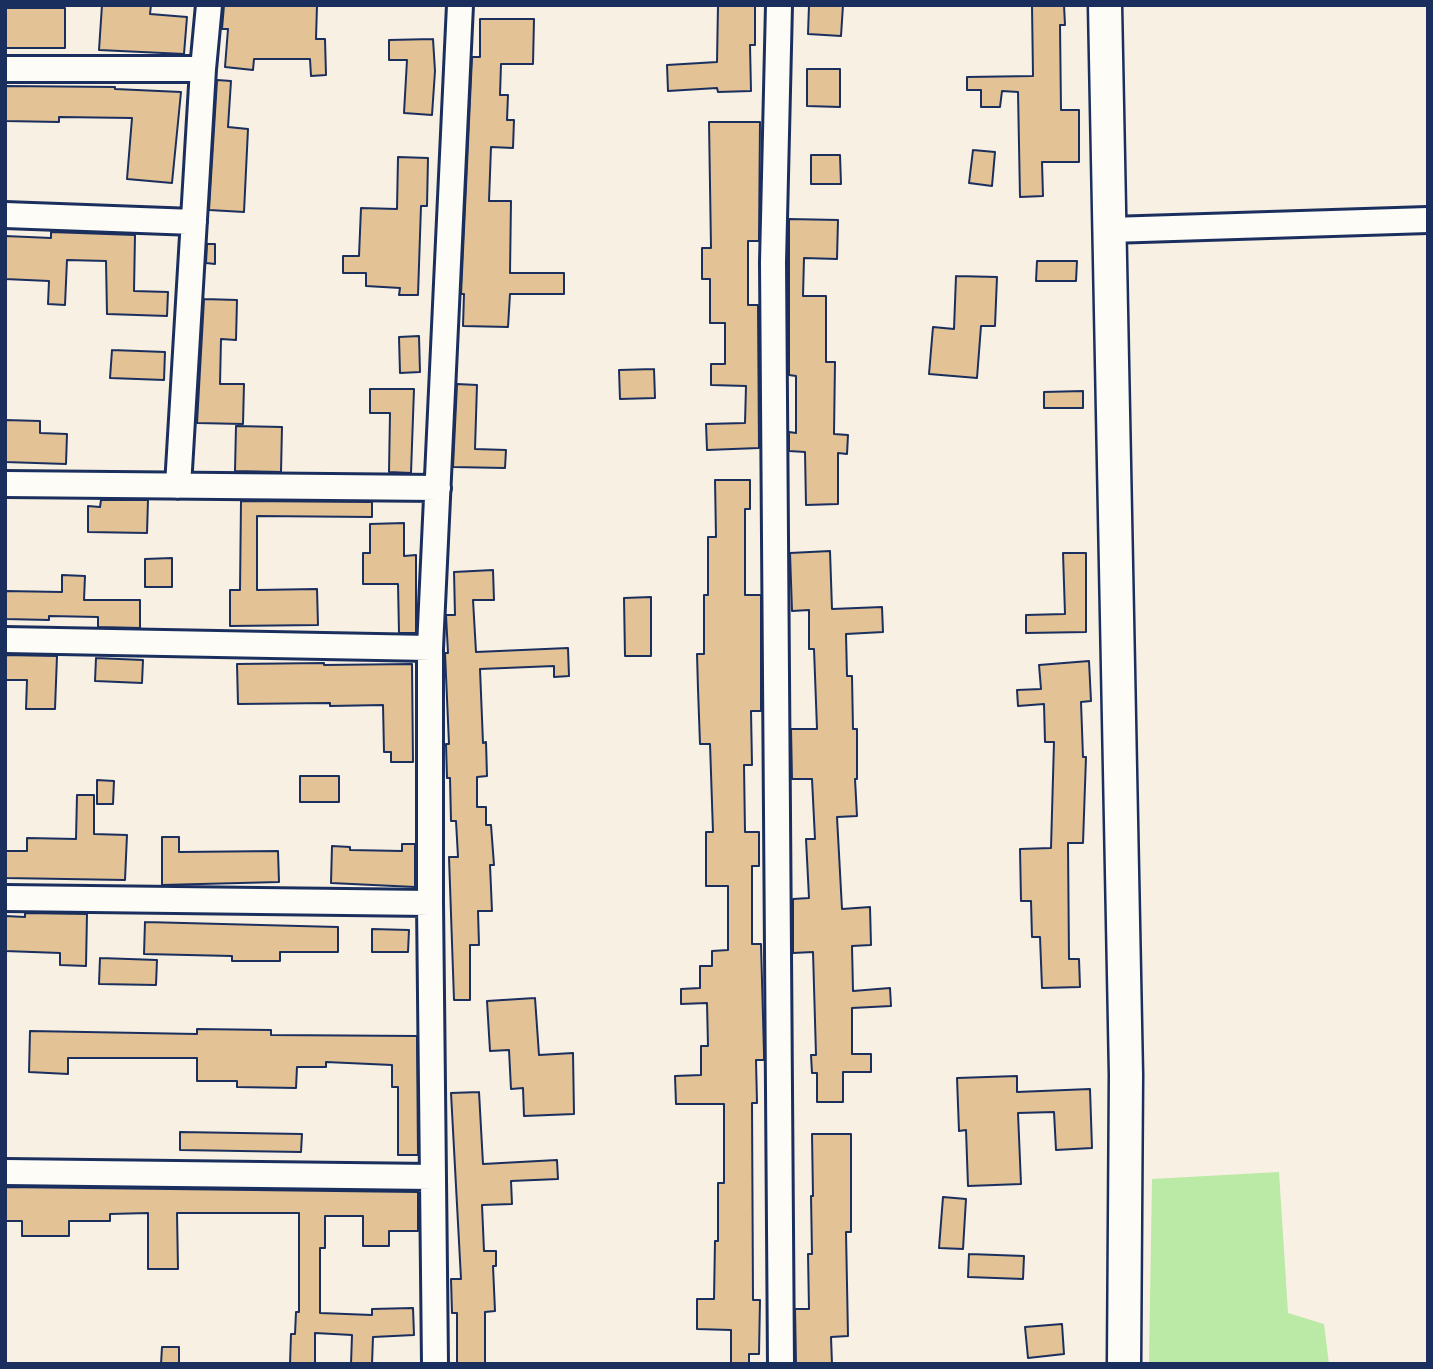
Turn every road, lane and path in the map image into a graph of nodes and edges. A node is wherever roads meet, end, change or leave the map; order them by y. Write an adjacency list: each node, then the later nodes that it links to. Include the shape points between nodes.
1 (209, 5): 6 (street)
2 (460, 5): 13 (street)
3 (779, 5): 21 (street, via 773,276)
4 (1105, 5): 10 (main road)
5 (5, 69): 6 (street)
6 (203, 69): 9 (street)
7 (5, 215): 9 (street)
8 (1428, 220): 10 (street)
9 (194, 222): 12 (street)
10 (1110, 230): 22 (main road, via 1126,1075)
11 (5, 484): 12 (street)
12 (178, 485): 13 (street)
13 (438, 488): 15 (street)
14 (5, 640): 15 (street)
15 (430, 648): 17 (street)
16 (5, 898): 17 (street)
17 (430, 903): 19 (street)
18 (5, 1172): 19 (street)
19 (432, 1177): 20 (street)
20 (435, 1364)
21 (781, 1364)
22 (1124, 1364)

